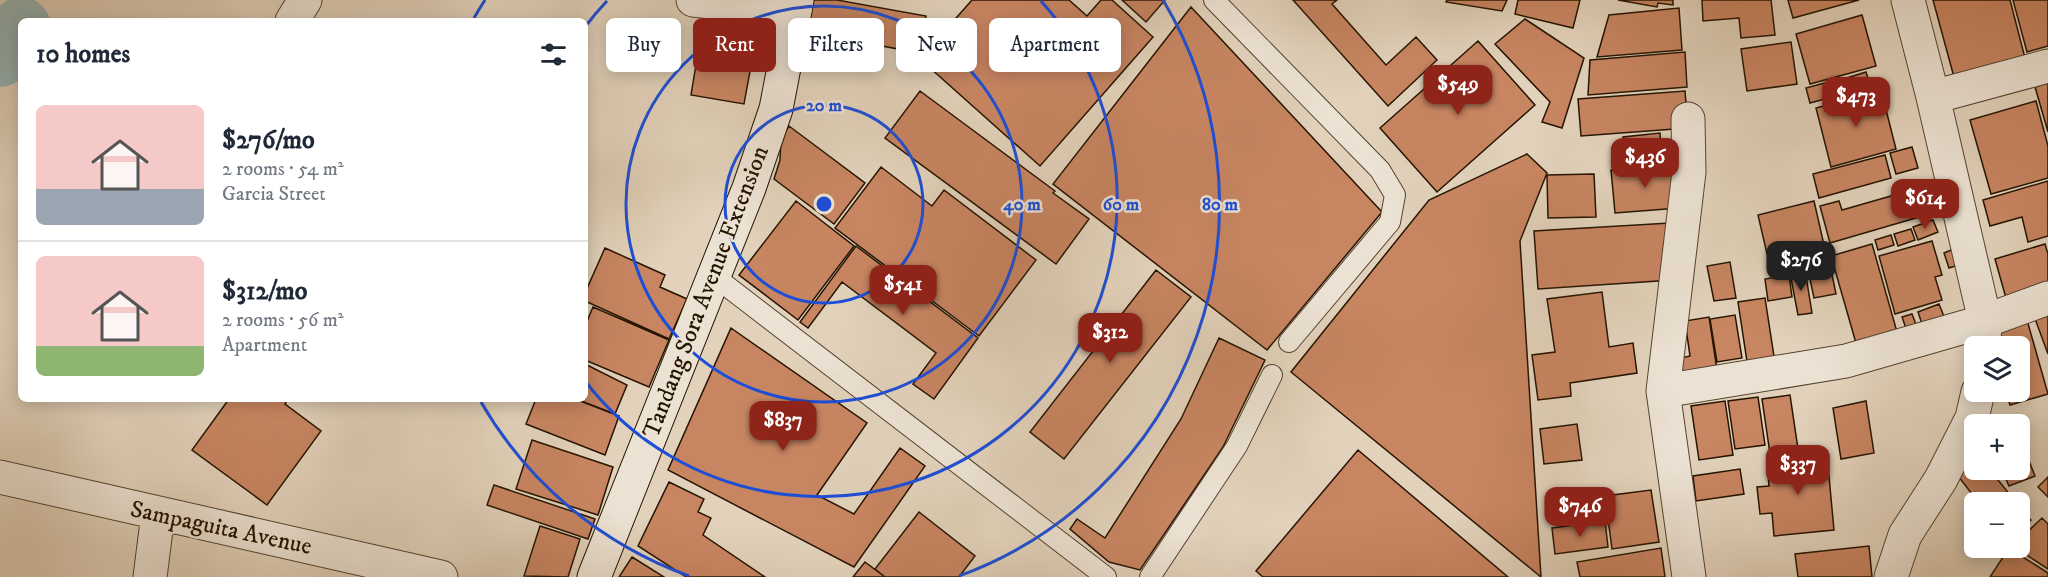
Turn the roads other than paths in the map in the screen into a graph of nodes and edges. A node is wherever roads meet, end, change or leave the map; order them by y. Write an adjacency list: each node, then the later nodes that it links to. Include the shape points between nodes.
1 (305, 0): 6 (street)
2 (693, 0): 5 (street)
3 (1214, 0): 13 (lane, via 1380,170 1395,195 1390,222)
4 (1908, 0): 8 (street)
5 (796, 6): 10 (street, Tandang Sora Avenue Extension, via 776,109)
6 (294, 18)
7 (2048, 66): 8 (street)
8 (1933, 98): 12 (street)
9 (1688, 119): 15 (street, via 1689,172)
10 (715, 277): 21 (street, Tandang Sora Avenue Extension); 22 (lane)
11 (2048, 298): 12 (street)
12 (1985, 334): 15 (street)
13 (1289, 342)
14 (1272, 375): 23 (lane, via 1237,446)
15 (1663, 391): 24 (street)
16 (1976, 402): 25 (street, via 1972,418 1941,479 1905,535)
17 (0, 477): 18 (street, Sampaguita Avenue)
18 (158, 514): 19 (street); 20 (street, Sampaguita Avenue)
19 (150, 577)
20 (441, 577)
21 (594, 577)
22 (1106, 577)
23 (1150, 577)
24 (1689, 577)
25 (1891, 577)

